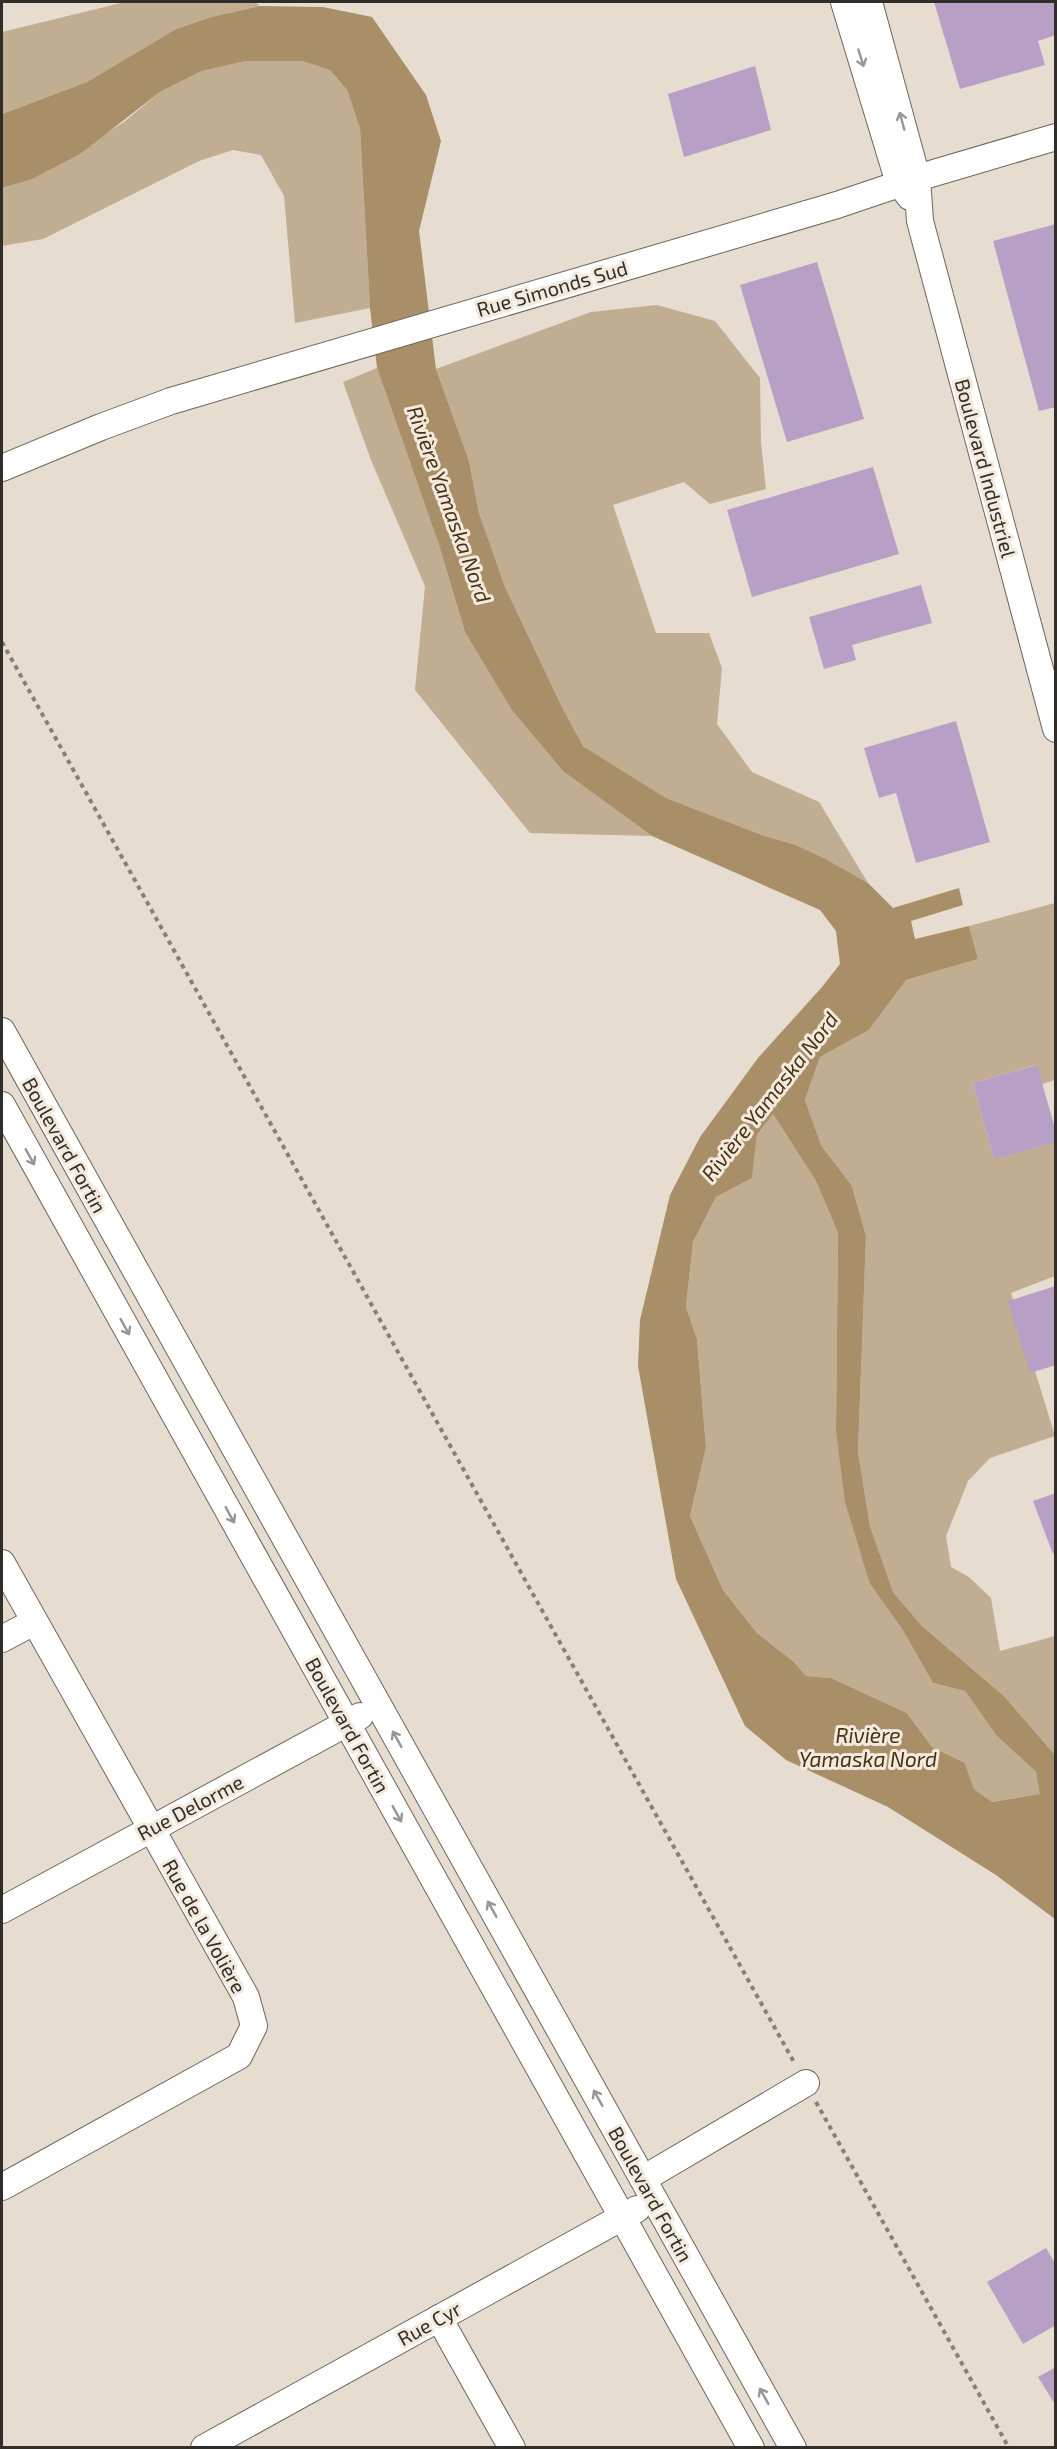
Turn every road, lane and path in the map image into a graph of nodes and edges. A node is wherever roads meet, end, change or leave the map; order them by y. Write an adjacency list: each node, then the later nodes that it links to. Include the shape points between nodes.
1 (844, 2): 4 (street, Boulevard Industriel, one-way to 4)
2 (869, 2): 4 (street, Boulevard Industriel, one-way to 2)
3 (1056, 137): 4 (street, Rue Simonds Sud)
4 (908, 180): 5 (street, Rue Simonds Sud, via 837,205 171,400); 9 (street, Boulevard Industriel)
5 (51, 448): 6 (street, Rue Simonds Sud); 7 (street, Rue Simonds Sud)
6 (2, 468)
7 (2, 480)
8 (2, 642): 27 (path)
9 (1056, 729)
10 (2, 1031): 11 (street, Boulevard Fortin)
11 (30, 1083): 12 (street); 14 (street, Boulevard Fortin)
12 (2, 1099)
13 (2, 1106): 15 (street, Boulevard Fortin, one-way to 15)
14 (129, 1260): 15 (street); 16 (street, Boulevard Fortin)
15 (97, 1277): 17 (street, Boulevard Fortin, one-way to 17)
16 (249, 1474): 17 (street); 21 (street, Boulevard Fortin)
17 (217, 1491): 22 (street, Boulevard Fortin, one-way to 22)
18 (2, 1563): 19 (street, Rue de la Volière)
19 (34, 1622): 20 (street); 23 (street, Rue de la Volière)
20 (2, 1639)
21 (379, 1706): 22 (street, Rue Delorme); 25 (street, Boulevard Fortin, one-way to 21)
22 (346, 1723): 23 (street, Rue Delorme); 26 (street, Boulevard Fortin, one-way to 26)
23 (150, 1829): 24 (street, Rue Delorme); 28 (street, Rue de la Volière, via 246,1996 254,2026 239,2056)
24 (2, 1910)
25 (509, 1940): 26 (street); 29 (street, Boulevard Fortin, one-way to 25)
26 (478, 1959): 30 (street, Boulevard Fortin)
27 (806, 2083): 29 (street, Rue Cyr); 36 (path)
28 (2, 2187)
29 (649, 2189): 30 (street, Rue Cyr); 35 (street, Boulevard Fortin, one-way to 29)
30 (623, 2217): 31 (street, Rue Cyr); 34 (street, Boulevard Fortin)
31 (439, 2318): 32 (street, Rue Cyr); 33 (street)
32 (204, 2448)
33 (512, 2448)
34 (751, 2448)
35 (793, 2448)
36 (1009, 2448)

